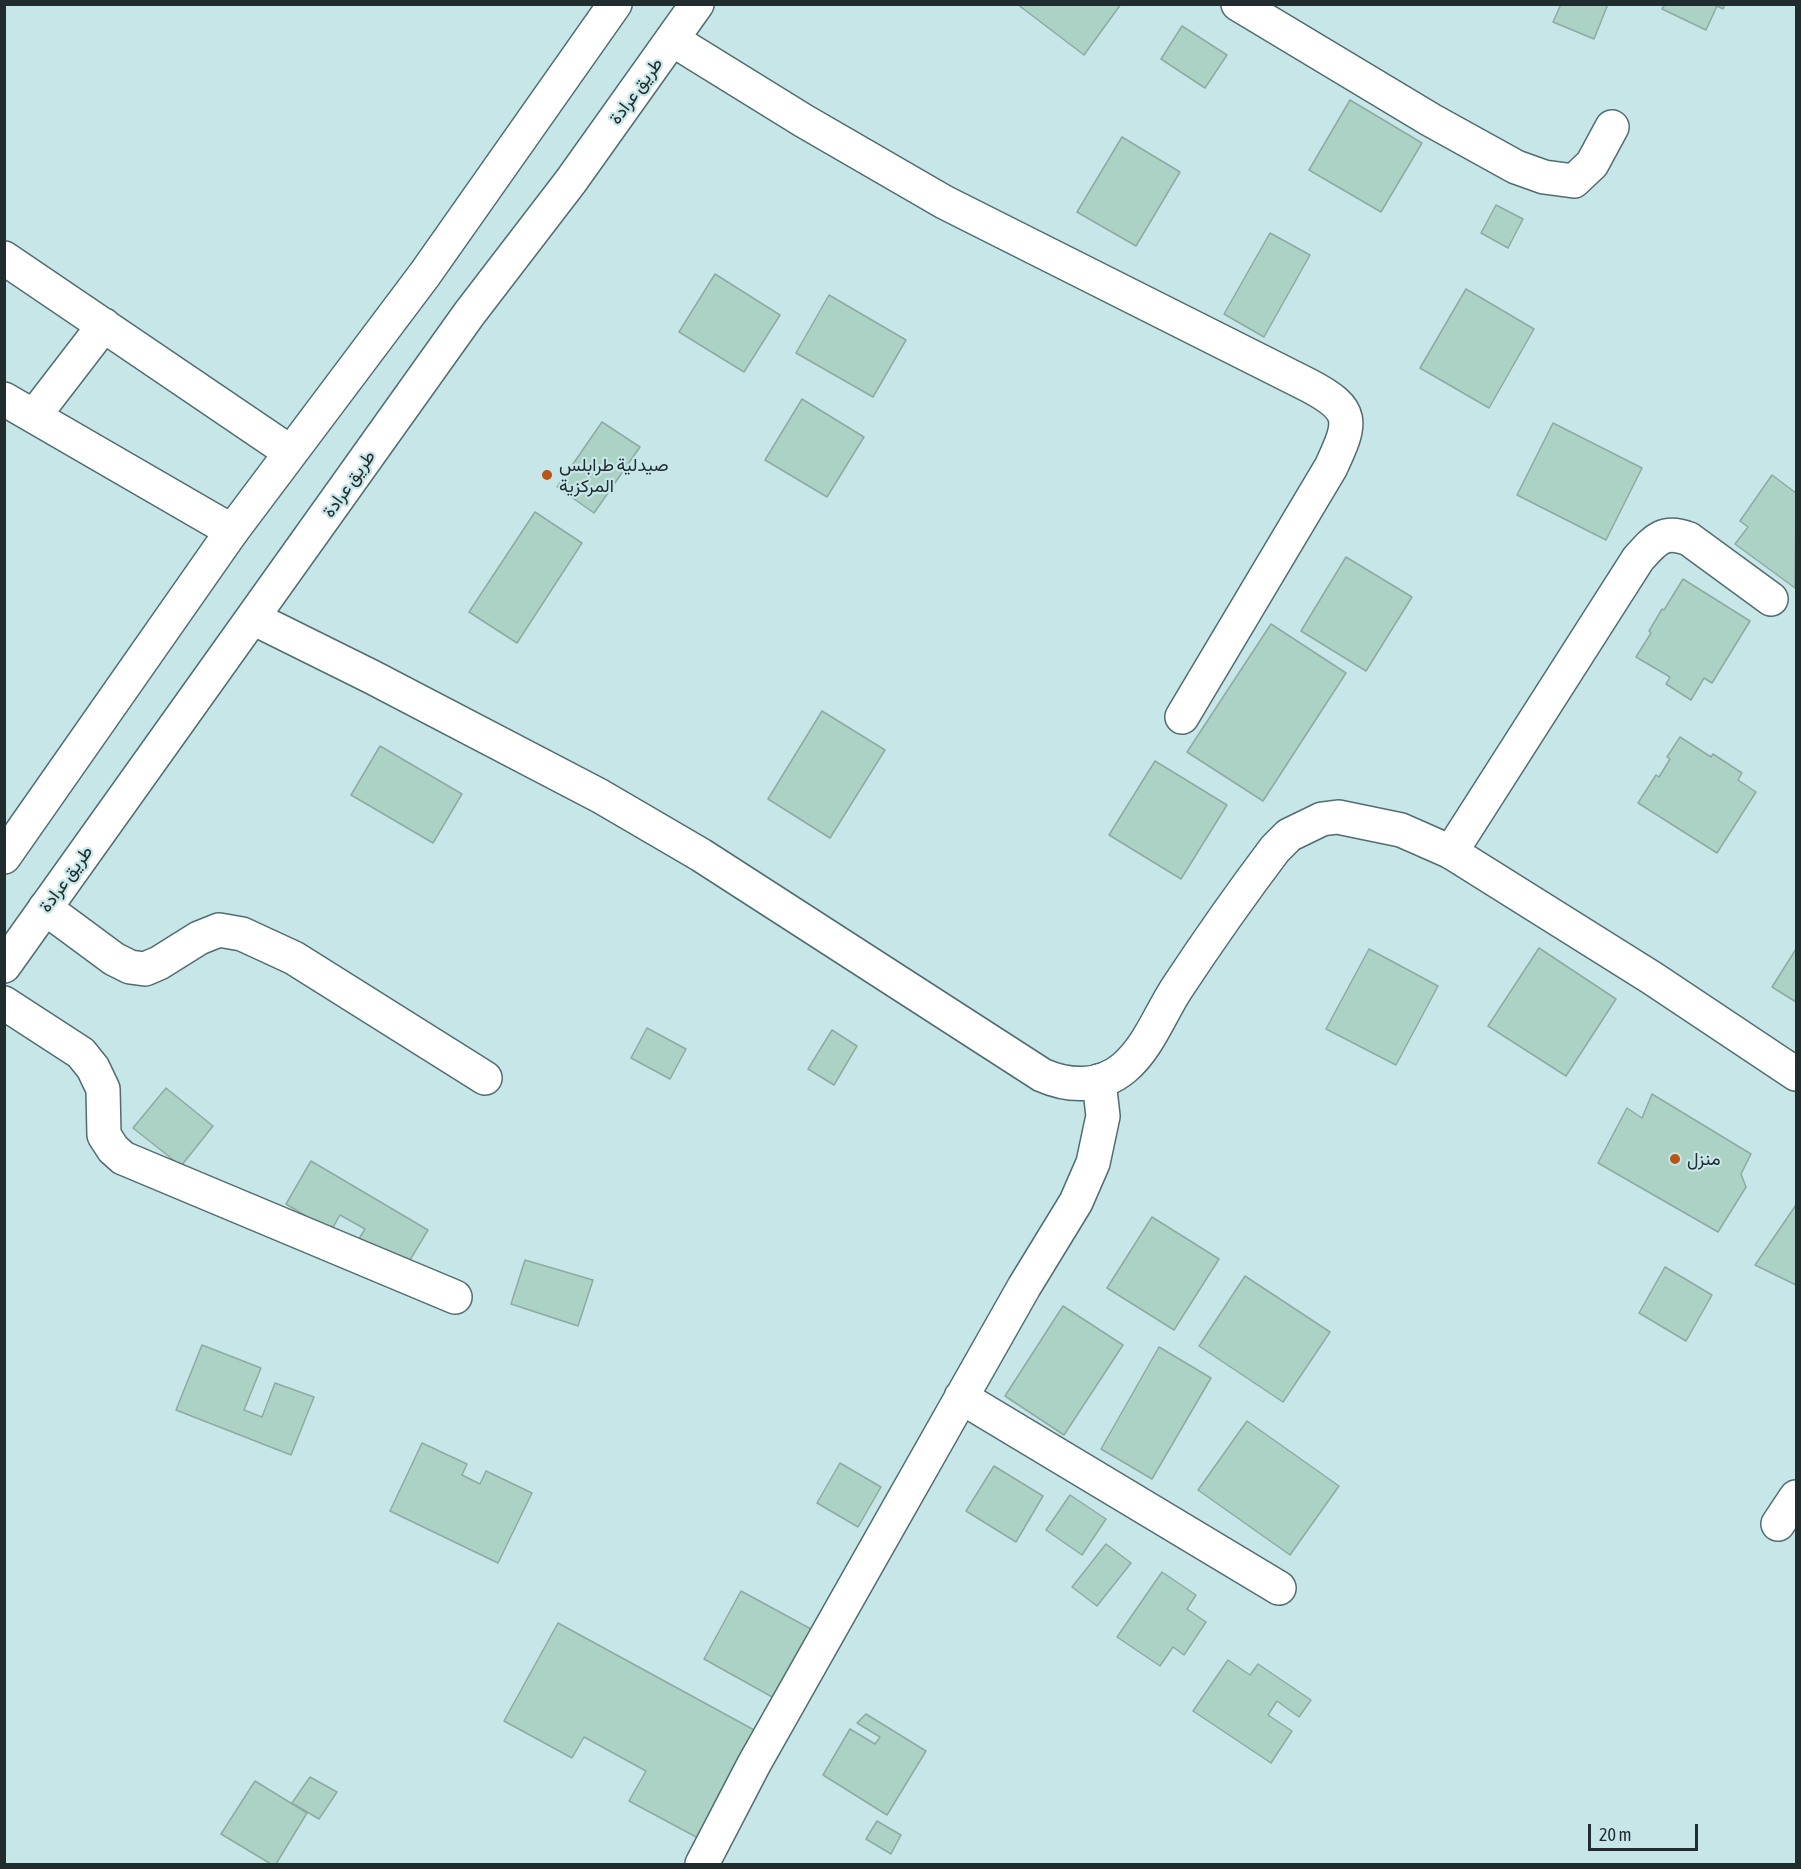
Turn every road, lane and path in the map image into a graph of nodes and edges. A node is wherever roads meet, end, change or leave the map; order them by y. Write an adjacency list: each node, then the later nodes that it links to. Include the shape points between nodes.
1 (615, 4): 10 (street, via 425,274)
2 (697, 4): 4 (street, طريق عرادة)
3 (1238, 4): 5 (street, via 1431,120 1516,167 1544,177 1574,181 1592,164)
4 (673, 40): 13 (street, طريق عرادة, via 469,314); 14 (street, via 804,122 944,202 1328,395 1340,406 1347,420 1346,436 1331,467)
5 (1612, 127)
6 (4, 258): 7 (street)
7 (104, 325): 9 (street); 10 (street)
8 (4, 399): 9 (street)
9 (34, 417): 11 (street)
10 (290, 452): 11 (street)
11 (231, 531): 16 (street)
12 (1771, 599): 15 (street, via 1689,539 1675,534 1651,545 1638,559)
13 (252, 618): 17 (street, طريق عرادة); 22 (street, via 610,802 701,855 1042,1075 1071,1085)
14 (1182, 717)
15 (1451, 852): 20 (street); 22 (street, via 1401,830 1338,817 1322,819 1289,835 1246,887 1134,1057 1123,1069)
16 (6, 853)
17 (45, 908): 18 (street, طريق عرادة); 21 (street, via 114,959 145,969 219,930 242,934 294,958)
18 (4, 966)
19 (4, 1003): 23 (street, via 81,1053 93,1068 103,1089 104,1135 123,1158)
20 (1797, 1074)
21 (485, 1078)
22 (1099, 1082): 24 (street, via 1103,1116 1093,1163 1076,1202)
23 (455, 1297)
24 (961, 1397): 27 (street); 28 (street)
25 (1797, 1497): 26 (street)
26 (1778, 1524)
27 (1279, 1588)
28 (702, 1864)

